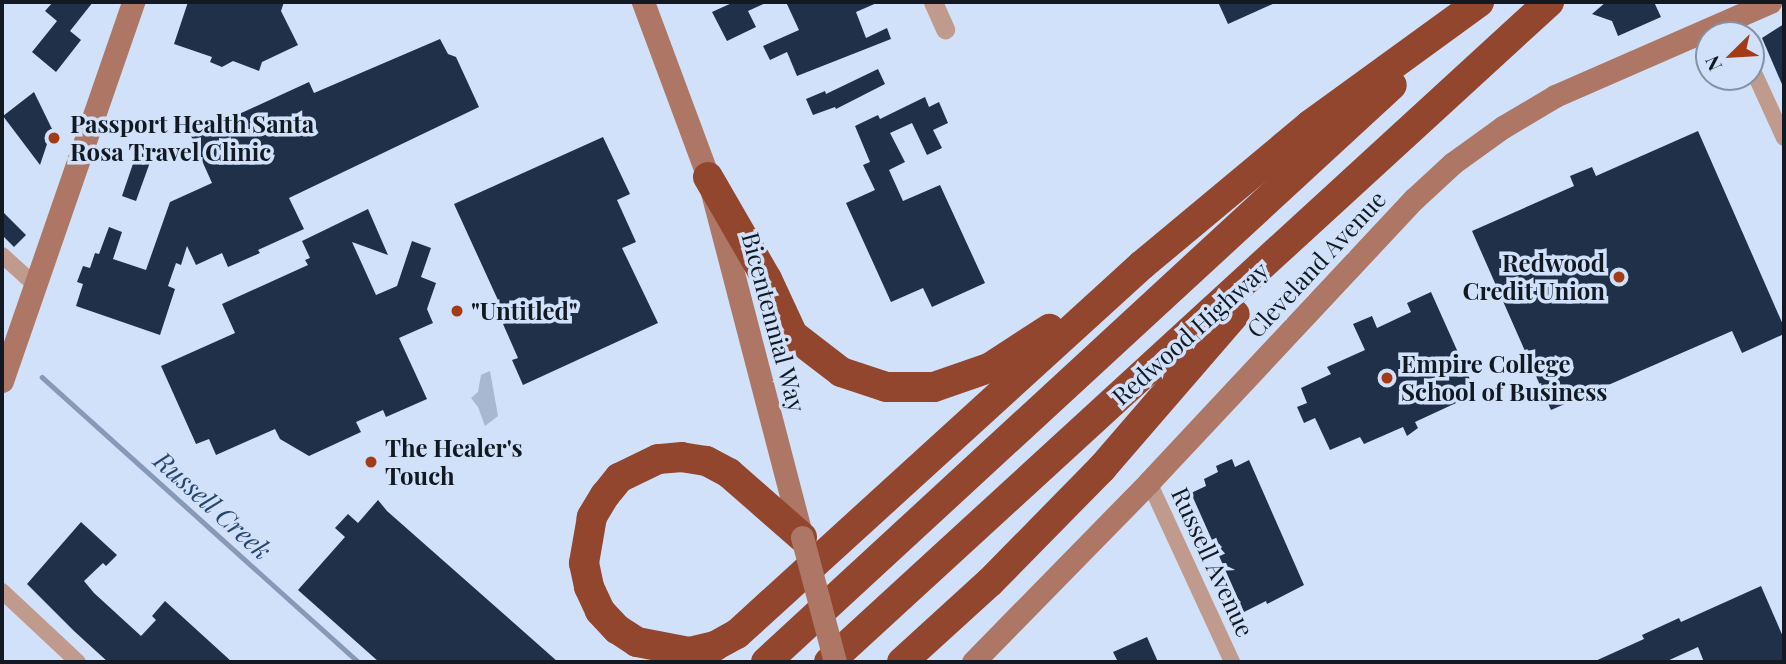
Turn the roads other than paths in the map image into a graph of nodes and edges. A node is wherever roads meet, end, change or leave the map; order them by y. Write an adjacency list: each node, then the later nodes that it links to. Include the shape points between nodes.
1 (133, 2): 16 (main road)
2 (643, 2): 13 (main road, Bicentennial Way)
3 (933, 2): 8 (street)
4 (1480, 2): 15 (highway, via 1310,125); 23 (highway, Redwood Highway)
5 (1549, 2): 11 (highway, Redwood Highway)
6 (1770, 2): 7 (main road, Cleveland Avenue)
7 (1742, 21)
8 (945, 29)
9 (1695, 42): 18 (main road, Cleveland Avenue, via 1555,96 1453,163)
10 (1762, 91): 12 (street)
11 (1440, 104): 21 (highway, via 1239,310 1102,468 990,582); 24 (highway, Redwood Highway)
12 (1784, 138)
13 (708, 177): 15 (highway, via 767,279 793,335 841,372 886,387 934,387 989,368); 19 (main road, Bicentennial Way)
14 (2, 255): 16 (street)
15 (1142, 265): 19 (highway, via 737,634 715,646 689,652 637,642 600,611 584,563 592,517 605,495 619,478 657,459 706,461 729,473)
16 (35, 285): 17 (main road)
17 (2, 381)
18 (1149, 482): 26 (main road, Cleveland Avenue); 27 (street, Russell Avenue)
19 (802, 537): 25 (main road, Bicentennial Way, bridge)
20 (2, 591): 22 (street)
21 (911, 653)
22 (78, 662)
23 (766, 662)
24 (829, 662)
25 (835, 662)
26 (973, 662)
27 (1232, 662)

